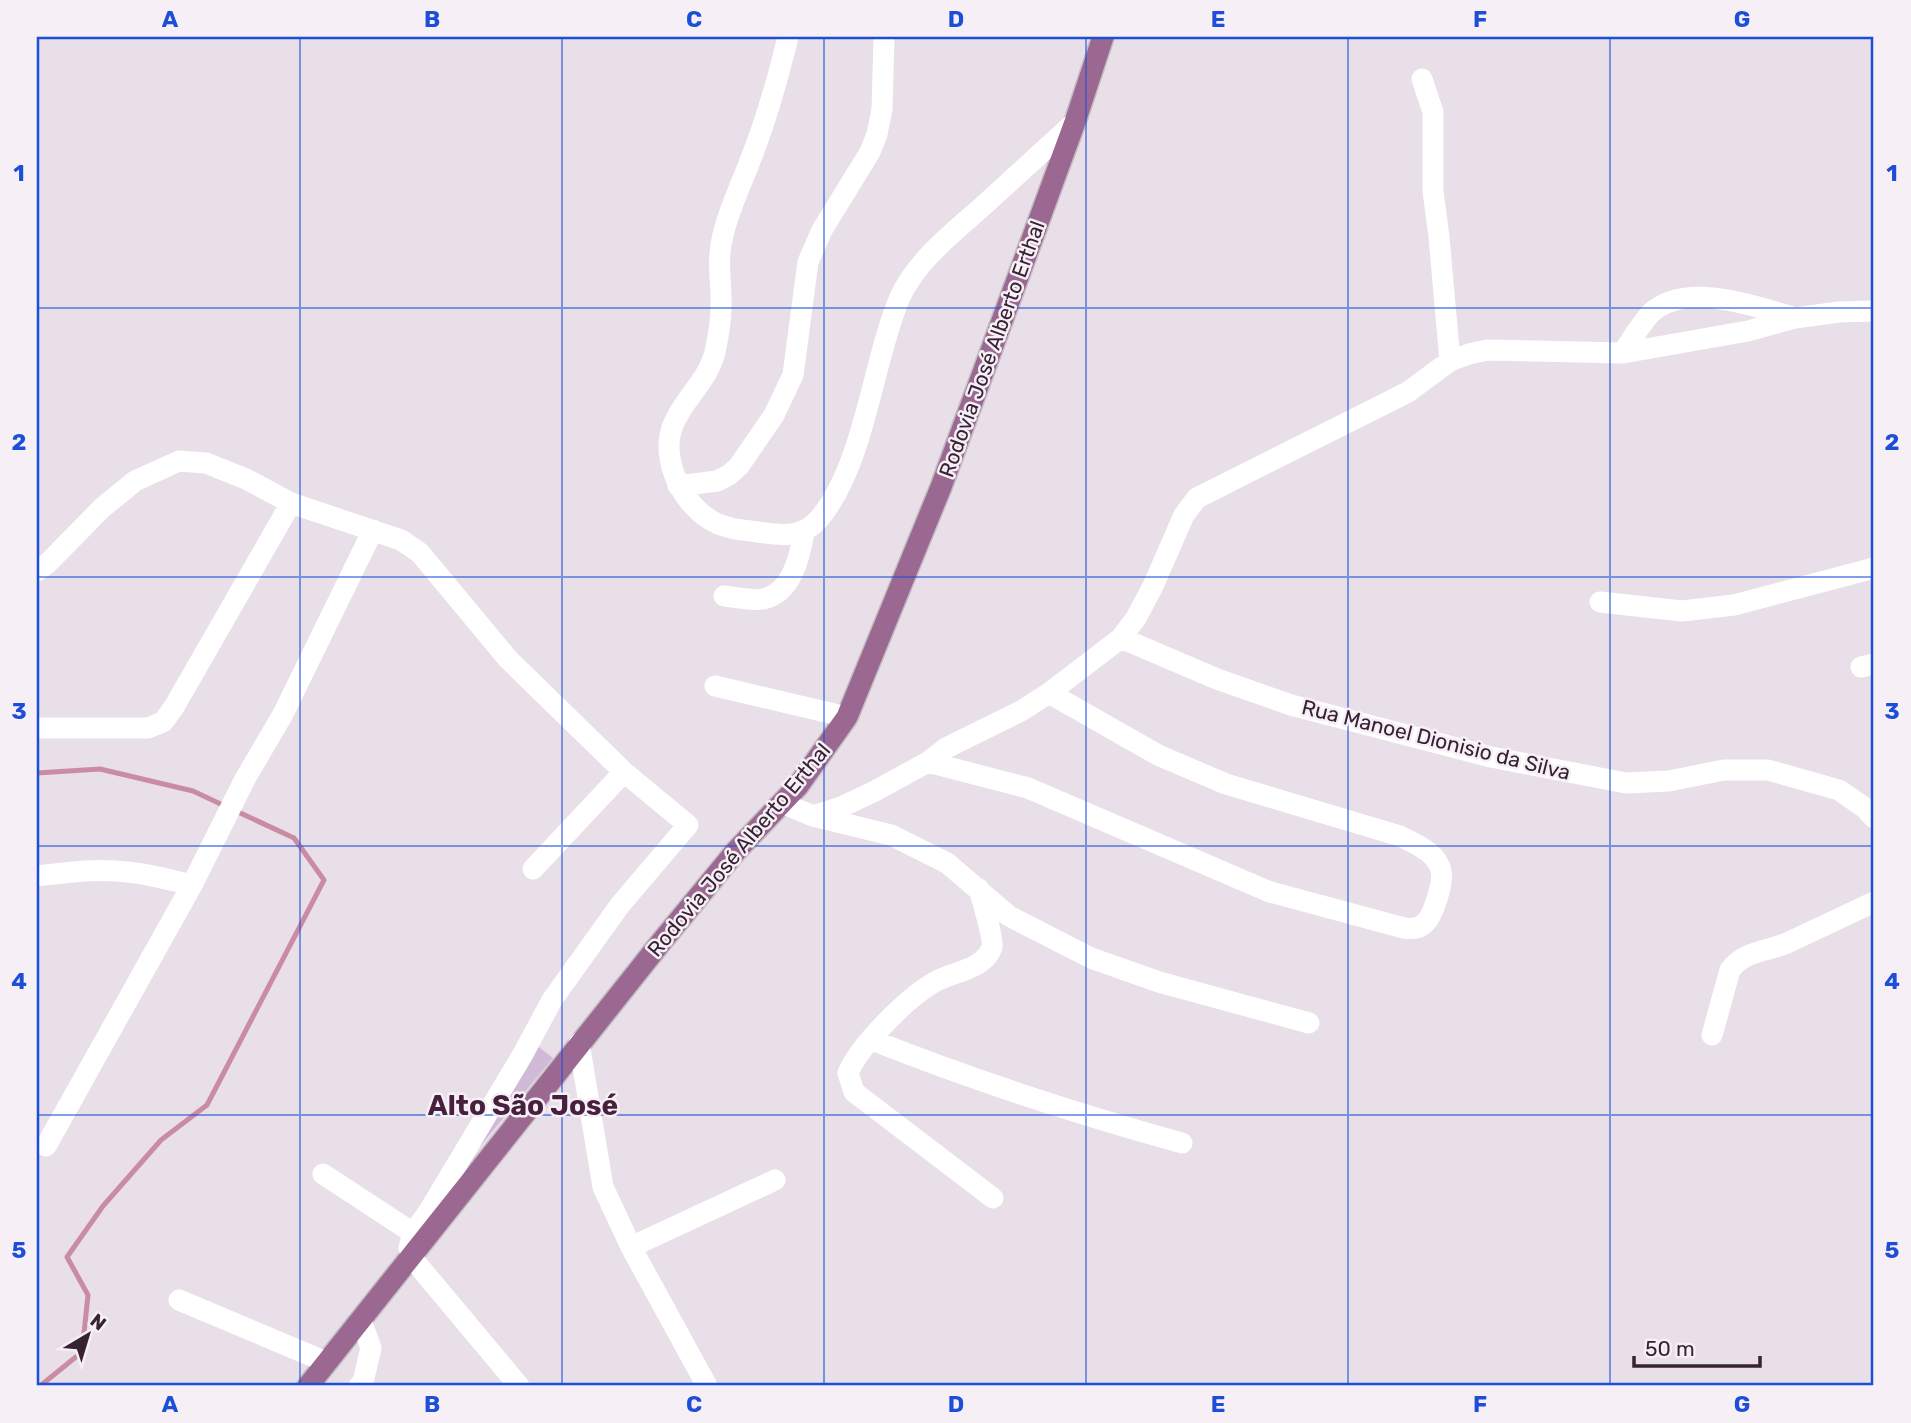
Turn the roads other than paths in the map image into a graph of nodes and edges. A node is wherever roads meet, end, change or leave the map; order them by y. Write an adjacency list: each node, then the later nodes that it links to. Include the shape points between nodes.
1 (788, 37): 10 (street, via 751,160 726,220 718,267 721,308 713,360 672,427 668,442)
2 (1103, 37): 5 (main road, Rodovia José Alberto Erthal)
3 (884, 38): 10 (street, via 877,134 808,262 793,375 774,415 739,466 718,481)
4 (1422, 79): 9 (street, via 1433,112 1433,191)
5 (1075, 122): 13 (street, via 921,265 901,296 848,465 828,506); 21 (main road, Rodovia José Alberto Erthal, via 941,487)
6 (1874, 312): 7 (street)
7 (1795, 318): 8 (street); 8 (street, via 1719,299 1681,299 1652,313)
8 (1623, 354): 9 (street, via 1487,350)
9 (1450, 361): 18 (street, via 1408,392 1197,498 1184,515 1136,618)
10 (678, 486): 13 (street, via 716,524 764,533)
11 (291, 503): 12 (street); 15 (street, via 206,463 179,461 135,481); 22 (street, via 163,722 148,728)
12 (373, 530): 24 (street, via 401,540 420,554 508,659); 30 (street)
13 (804, 532): 16 (street, via 798,562 772,596)
14 (1874, 568): 17 (street, via 1734,605 1695,610)
15 (37, 571)
16 (724, 596)
17 (1600, 601)
18 (1121, 638): 20 (street); 27 (street, Rua Manoel Dionisio da Silva, via 1292,705 1491,757 1626,783 1669,781 1724,770 1768,770 1839,790)
19 (715, 686): 21 (street)
20 (1049, 693): 23 (street); 23 (street, via 1158,755 1226,784 1421,846 1441,871 1441,886 1427,922 1416,929 1404,928 1270,892 1028,788)
21 (847, 717): 25 (main road, Rodovia José Alberto Erthal)
22 (37, 728)
23 (928, 762): 26 (street, via 852,802)
24 (624, 772): 28 (street); 42 (street, via 688,825 620,905 552,1000)
25 (782, 803): 26 (street); 36 (main road, Rodovia José Alberto Erthal, via 736,851)
26 (813, 816): 31 (street, via 891,835 947,863)
27 (1874, 818)
28 (533, 869)
29 (37, 877): 30 (street, via 114,871)
30 (192, 886): 38 (street)
31 (979, 889): 33 (street, via 1009,916 1091,958 1159,982); 35 (street, via 993,942 989,954 934,982 906,1003)
32 (1874, 902): 34 (street, via 1736,962)
33 (1309, 1023)
34 (1713, 1035)
35 (872, 1040): 37 (street, via 940,1067); 41 (street, via 856,1056 848,1073 854,1092)
36 (579, 1043): 43 (street, via 603,1186); 44 (main road, Rodovia José Alberto Erthal)
37 (1182, 1143)
38 (46, 1146)
39 (323, 1174): 42 (street)
40 (775, 1180): 43 (street)
41 (993, 1198)
42 (413, 1233): 44 (street)
43 (631, 1247): 51 (street)
44 (412, 1258): 46 (main road, Rodovia José Alberto Erthal); 50 (street)
45 (179, 1300): 47 (street)
46 (361, 1320): 47 (main road, Rodovia José Alberto Erthal); 49 (street, via 371,1348)
47 (326, 1362): 48 (main road, Rodovia José Alberto Erthal)
48 (308, 1386)
49 (359, 1386)
50 (519, 1386)
51 (707, 1386)

